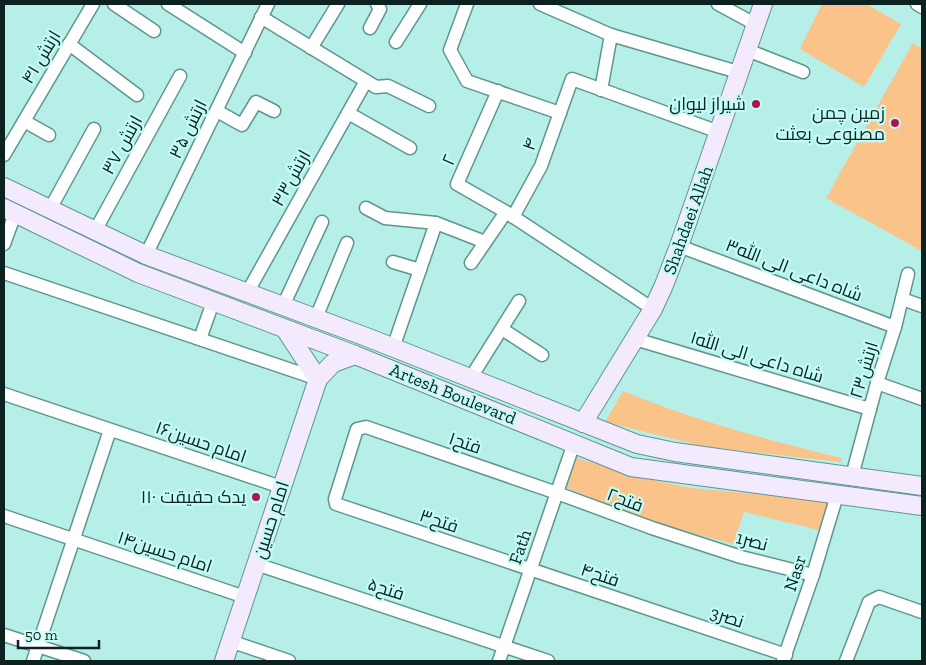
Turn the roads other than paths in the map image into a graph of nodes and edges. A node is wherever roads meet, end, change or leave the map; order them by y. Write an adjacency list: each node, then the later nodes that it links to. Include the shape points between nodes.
1 (93, 4): 21 (street, ارتش ۴۱)
2 (114, 4): 18 (street)
3 (168, 4): 14 (street)
4 (268, 4): 15 (street, ارتش ۳۵)
5 (338, 4): 22 (street)
6 (376, 4): 17 (street, via 380,9)
7 (420, 4): 20 (street)
8 (467, 4): 30 (street, via 450,50 467,81)
9 (540, 4): 19 (street)
10 (718, 4): 16 (street)
11 (763, 4): 16 (main road, Shahdaei Allah)
12 (917, 4): 13 (street)
13 (922, 7)
14 (187, 9): 24 (street)
15 (261, 17): 22 (street); 24 (street, ارتش ۳۵)
16 (755, 24): 23 (main road, Shahdaei Allah)
17 (370, 28)
18 (154, 31)
19 (611, 35): 25 (street); 29 (street)
20 (396, 42)
21 (69, 44): 31 (street); 37 (street, ارتش ۴۱)
22 (311, 48): 28 (street)
23 (747, 50): 25 (main road, Shahdaei Allah); 26 (street)
24 (245, 54): 33 (street, ارتش ۳۵)
25 (738, 72): 39 (main road, Shahdaei Allah)
26 (803, 72)
27 (180, 76): 50 (street, ارتش ۳۷)
28 (366, 81): 32 (street, via 376,87 388,86); 35 (street, ارتش۳۳)
29 (601, 90): 36 (street, ۴, via 572,80); 39 (street)
30 (498, 91): 36 (street); 47 (street, ۲, via 457,184)
31 (137, 95)
32 (429, 106)
33 (217, 111): 34 (street, via 242,125 256,102); 55 (street, ارتش ۳۵)
34 (274, 111)
35 (348, 112): 41 (street); 61 (street, ارتش۳۳)
36 (560, 113): 47 (street, ۴, via 541,166)
37 (24, 121): 40 (street); 42 (street, ارتش ۴۱)
38 (94, 129): 45 (street)
39 (719, 132): 54 (main road, Shahdaei Allah)
40 (49, 135)
41 (410, 148)
42 (4, 155)
43 (4, 187): 45 (main road, Artesh Boulevard)
44 (366, 208): 49 (street, via 385,218)
45 (50, 209): 50 (main road, Artesh Boulevard)
46 (10, 211): 53 (street); 64 (main road, Artesh Boulevard, via 138,273)
47 (509, 215): 51 (street, ۴); 67 (street)
48 (322, 222): 65 (street)
49 (436, 224): 51 (street); 58 (street)
50 (95, 231): 55 (main road, Artesh Boulevard)
51 (486, 242): 57 (street, ۴)
52 (347, 243): 68 (street)
53 (4, 244)
54 (679, 246): 67 (main road, Shahdaei Allah); 69 (street, شاه داعی الی الله۳)
55 (146, 255): 61 (main road, Artesh Boulevard)
56 (393, 262): 58 (street)
57 (471, 263)
58 (420, 270): 74 (street)
59 (4, 273): 72 (street)
60 (908, 274): 62 (street, ارتش۲۳)
61 (247, 293): 65 (main road, Artesh Boulevard)
62 (902, 299): 66 (street); 69 (street, ارتش۲۳)
63 (519, 301): 71 (street)
64 (214, 302): 70 (main road, Artesh Boulevard); 72 (street)
65 (283, 306): 68 (main road, Artesh Boulevard)
66 (922, 306)
67 (653, 309): 73 (main road, Shahdaei Allah)
68 (316, 318): 74 (main road, Artesh Boulevard)
69 (896, 327): 79 (street, ارتش۲۳)
70 (285, 329): 75 (main road, Artesh Boulevard); 77 (main road)
71 (502, 329): 76 (street); 78 (street)
72 (200, 339): 77 (street)
73 (635, 339): 82 (street, شاه داعی الی الله۱); 83 (main road, Shahdaei Allah)
74 (393, 348): 78 (main road, Artesh Boulevard)
75 (355, 355): 77 (main road, via 333,363); 85 (main road, Artesh Boulevard)
76 (542, 355)
77 (318, 379): 88 (main road, امام حسین)
78 (470, 379): 83 (main road, Artesh Boulevard)
79 (877, 383): 81 (street); 82 (street, ارتش۲۳)
80 (4, 394): 84 (street, امام حسین۱۶)
81 (922, 399)
82 (870, 409): 86 (street, ارتش۲۳)
83 (583, 423): 86 (main road, Artesh Boulevard, via 637,444 675,452)
84 (110, 430): 88 (street, امام حسین۱۶); 95 (street)
85 (574, 443): 89 (street, Fath); 90 (main road, Artesh Boulevard, via 631,467)
86 (852, 476): 87 (main road, Artesh Boulevard)
87 (922, 486)
88 (281, 487): 96 (main road, امام حسین)
89 (557, 493): 91 (street, ۱فتح, via 366,427 357,429); 94 (street, ۲فتح); 97 (street, Fath)
90 (838, 495): 92 (main road, Artesh Boulevard); 98 (street, Nasr)
91 (336, 504): 97 (street, ۳فتح)
92 (922, 506)
93 (4, 516): 95 (street, امام حسین۱۴)
94 (682, 538): 98 (street, 1نصر)
95 (73, 540): 99 (street, امام حسین۱۴); 104 (street)
96 (256, 564): 99 (main road, امام حسین); 105 (street, ۵فتح)
97 (530, 571): 101 (street, فتح۴); 105 (street, Fath)
98 (813, 575): 106 (street, Nasr)
99 (245, 597): 103 (main road, امام حسین)
100 (922, 612): 113 (street, via 874,598 869,602)
101 (658, 613): 106 (street, 3نصر)
102 (4, 634): 104 (street)
103 (230, 641): 109 (main road, امام حسین); 110 (street)
104 (38, 646): 107 (street); 108 (street)
105 (504, 646): 111 (street, Fath); 112 (street, ۵فتح)
106 (784, 658)
107 (33, 661)
108 (84, 661)
109 (224, 661)
110 (289, 661)
111 (499, 661)
112 (548, 661)
113 (846, 661)

